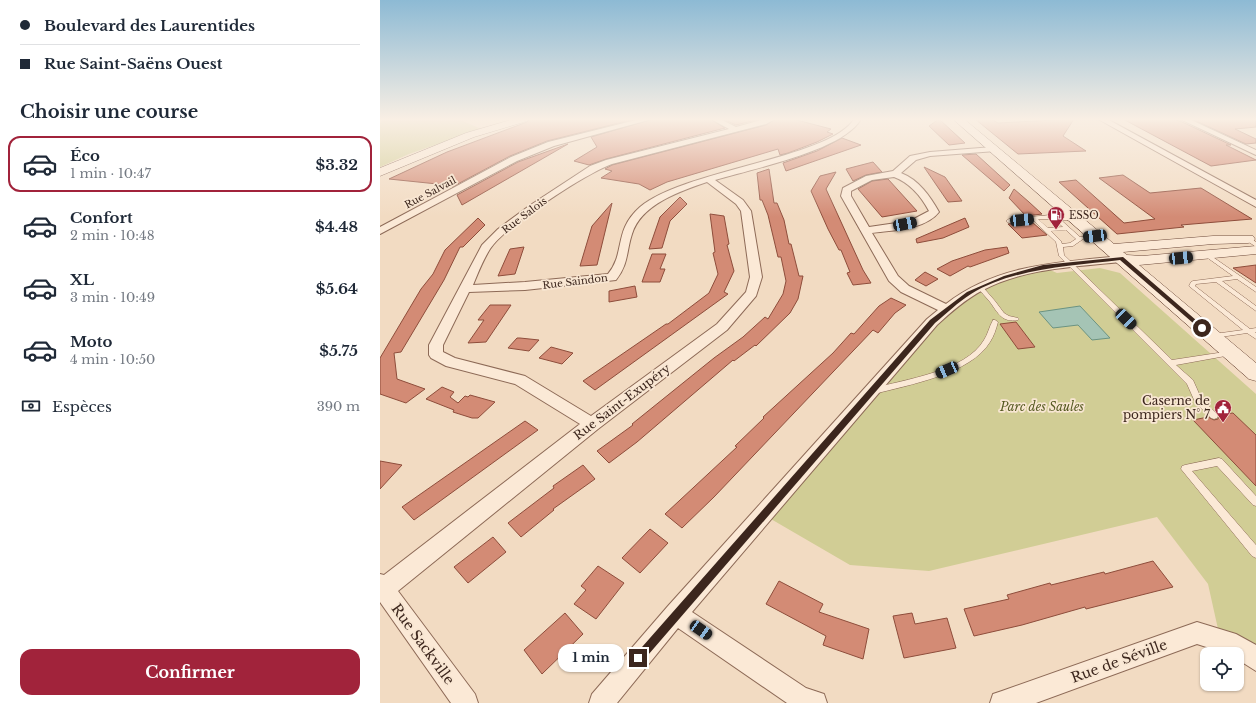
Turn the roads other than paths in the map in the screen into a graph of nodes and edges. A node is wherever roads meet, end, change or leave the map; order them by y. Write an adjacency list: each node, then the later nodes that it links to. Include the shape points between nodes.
1 (430, 152): 8 (street)
2 (531, 152): 17 (street, Rue Salvail)
3 (648, 152): 29 (street, Rue Salois, via 593,168 532,208 486,247)
4 (796, 152): 10 (street, Rue Saindon)
5 (958, 152): 9 (street, via 914,158)
6 (996, 152): 15 (street)
7 (1161, 152): 11 (street)
8 (380, 172)
9 (895, 174): 18 (street, via 855,183 846,190 846,196); 18 (street, via 905,177 927,198 934,212 930,217 918,222)
10 (709, 179): 29 (street, Rue Saindon, via 657,200 635,219 626,232 620,269 612,277); 44 (street, Rue Saint-Exupéry, via 740,202 746,211 756,277 752,293 722,327)
11 (1256, 204)
12 (1034, 218): 13 (lane); 14 (lane); 16 (lane)
13 (1056, 218): 15 (lane); 15 (lane)
14 (1009, 221)
15 (1071, 223): 16 (lane); 19 (street); 20 (lane)
16 (1046, 230): 22 (lane, via 1059,242)
17 (380, 231)
18 (866, 231): 31 (street, via 892,278 905,289)
19 (1095, 236): 20 (lane); 23 (street)
20 (1079, 239): 22 (lane, via 1071,245)
21 (1254, 243): 23 (street); 24 (street)
22 (1059, 246): 25 (lane, via 1061,255)
23 (1116, 254): 24 (street, via 1142,261); 25 (street); 37 (street)
24 (1207, 255): 26 (lane)
25 (1070, 264): 28 (street, via 1043,267); 40 (lane)
26 (1238, 277): 27 (lane); 30 (lane)
27 (1217, 280): 32 (lane); 36 (lane, via 1193,283 1192,286)
28 (980, 287): 31 (street); 33 (lane, via 1000,314 1006,318)
29 (465, 289): 44 (street, Rue Salois, via 436,345 436,355 451,362 520,380)
30 (1256, 290)
31 (946, 309): 42 (street)
32 (1256, 309)
33 (1016, 319)
34 (996, 322): 42 (lane, via 986,342 968,359 956,366 938,374)
35 (1256, 330): 36 (lane)
36 (1248, 331): 37 (lane); 38 (lane)
37 (1211, 336): 39 (street)
38 (1256, 337)
39 (1231, 353): 40 (lane); 41 (street)
40 (1170, 363): 43 (lane, via 1190,382 1198,400)
41 (1256, 374)
42 (872, 392): 48 (street)
43 (1214, 416)
44 (592, 424): 47 (street, Rue Saint-Exupéry)
45 (1256, 502): 46 (lane, via 1219,462 1184,469)
46 (1256, 553)
47 (382, 587): 50 (street, Rue Sackville)
48 (676, 614): 51 (street); 52 (street, via 798,697)
49 (1256, 659): 53 (street, Rue de Séville, via 1236,645 1197,633)
50 (466, 703)
51 (601, 703)
52 (815, 703)
53 (1002, 703)

